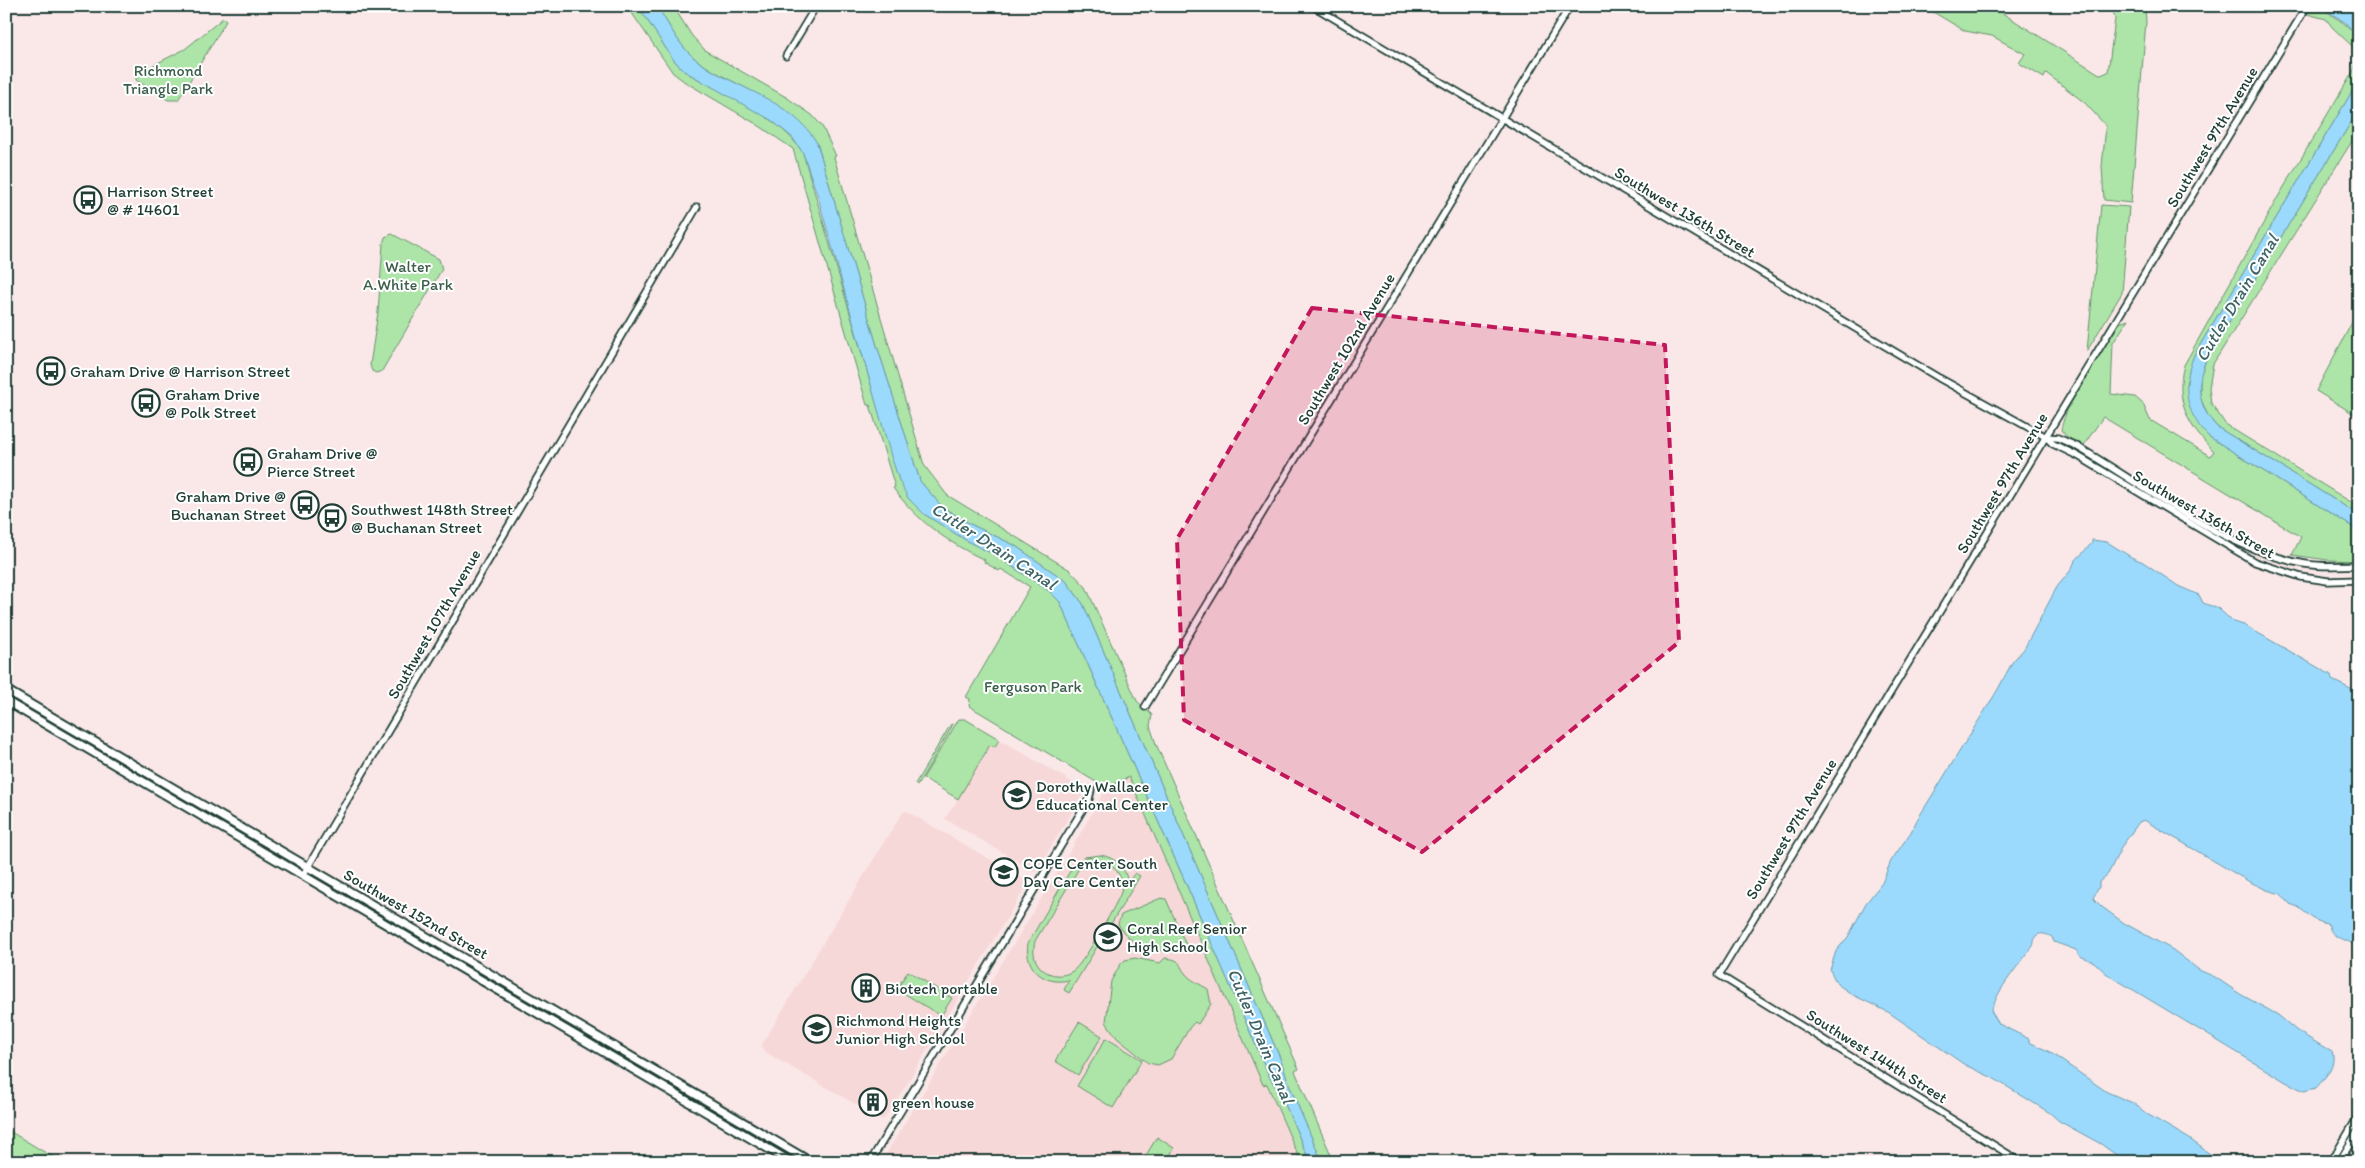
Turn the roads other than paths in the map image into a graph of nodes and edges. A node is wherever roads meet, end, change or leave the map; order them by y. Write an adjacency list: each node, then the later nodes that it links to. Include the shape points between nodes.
1 (816, 6): 5 (street)
2 (1313, 6): 6 (street, Southwest 136th Street)
3 (1570, 6): 6 (street, Southwest 102nd Avenue)
4 (2307, 6): 8 (street, Southwest 97th Avenue)
5 (786, 56)
6 (1501, 120): 8 (street, Southwest 136th Street, via 1963,392); 13 (street, Southwest 102nd Avenue)
7 (697, 207): 15 (street, Southwest 107th Avenue)
8 (2046, 437): 9 (street, Southwest 136th Street, via 2076,446 2241,544 2307,564); 10 (street, Southwest 136th Street, via 2255,562 2301,578); 19 (street, Southwest 97th Avenue)
9 (2359, 565)
10 (2359, 580)
11 (6, 690): 15 (main road, Southwest 152nd Street)
12 (6, 701): 16 (main road, Southwest 152nd Street)
13 (1145, 706)
14 (1091, 790): 26 (street, via 1089,799)
15 (308, 866): 16 (street, Southwest 107th Avenue); 17 (main road, Southwest 152nd Street)
16 (303, 875): 18 (main road, Southwest 152nd Street)
17 (449, 949): 18 (main road); 20 (main road, Southwest 152nd Street)
18 (449, 961): 22 (main road, Southwest 152nd Street)
19 (1719, 975): 27 (street, Southwest 144th Street)
20 (717, 1107): 22 (main road); 25 (main road, Southwest 152nd Street)
21 (2359, 1115): 28 (street)
22 (712, 1116): 24 (main road, Southwest 152nd Street)
23 (2359, 1129): 29 (street)
24 (791, 1162)
25 (811, 1162)
26 (870, 1162)
27 (2021, 1162)
28 (2331, 1162)
29 (2339, 1162)

